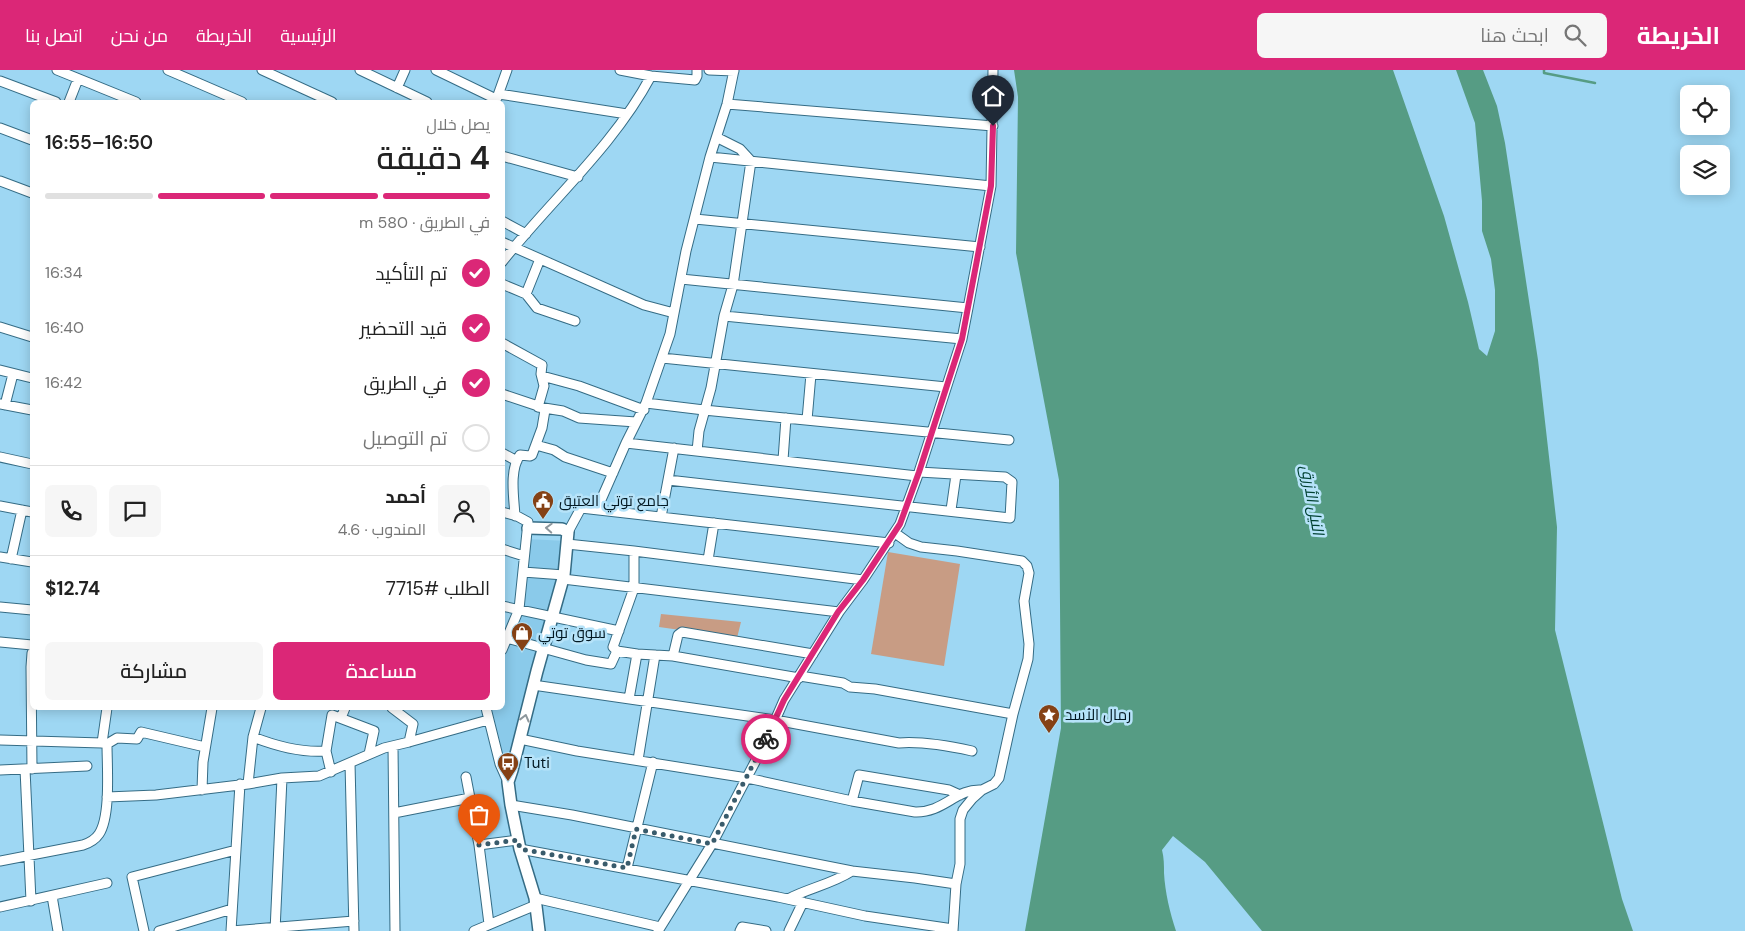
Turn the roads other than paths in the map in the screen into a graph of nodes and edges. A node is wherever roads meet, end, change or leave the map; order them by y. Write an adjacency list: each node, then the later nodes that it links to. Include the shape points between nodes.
1 (57, 70): 14 (street)
2 (168, 70): 21 (street)
3 (262, 70): 22 (street)
4 (360, 70): 16 (street)
5 (405, 70): 16 (street)
6 (436, 70): 17 (street)
7 (507, 70): 17 (street)
8 (620, 70): 13 (street)
9 (697, 70): 13 (street, via 695,80)
10 (709, 70): 12 (street)
11 (994, 70): 27 (street)
12 (734, 71): 25 (street)
13 (651, 76): 26 (street)
14 (78, 79): 19 (street); 20 (street)
15 (0, 81): 18 (street)
16 (397, 88): 23 (street)
17 (496, 99)
18 (51, 100)
19 (70, 100)
20 (131, 100)
21 (237, 100)
22 (328, 100)
23 (422, 100)
24 (505, 100): 26 (street)
25 (727, 104): 27 (street); 29 (street)
26 (627, 114): 34 (street)
27 (993, 126): 36 (street)
28 (0, 128): 30 (street)
29 (718, 138): 32 (street); 33 (street, via 740,149)
30 (30, 139)
31 (505, 157): 34 (street)
32 (710, 157): 33 (street); 38 (street)
33 (751, 161): 36 (street); 39 (street)
34 (578, 177): 41 (street)
35 (0, 181): 37 (street)
36 (991, 186): 44 (street)
37 (30, 191)
38 (695, 219): 39 (street); 47 (street)
39 (742, 223): 44 (street); 49 (street)
40 (505, 224): 41 (street)
41 (526, 234): 43 (street)
42 (505, 243): 43 (street)
43 (514, 247): 45 (street); 46 (street)
44 (980, 247): 51 (street)
45 (505, 258)
46 (540, 259): 50 (street); 52 (street, via 644,305)
47 (681, 279): 49 (street); 52 (street)
48 (505, 285): 50 (street)
49 (733, 285): 51 (street); 53 (street)
50 (526, 294): 54 (street, via 537,308)
51 (968, 308): 57 (street)
52 (674, 313): 59 (street)
53 (724, 316): 57 (street); 60 (street)
54 (575, 321)
55 (0, 327): 56 (street)
56 (30, 335)
57 (962, 339): 66 (street)
58 (505, 345): 64 (street, via 542,365)
59 (662, 358): 60 (street); 69 (street)
60 (716, 364): 63 (street); 72 (street)
61 (0, 370): 62 (street)
62 (13, 374): 65 (street); 68 (street)
63 (811, 374): 66 (street); 74 (street)
64 (542, 376): 69 (street); 70 (street)
65 (30, 378)
66 (946, 388): 76 (street)
67 (505, 395): 70 (street)
68 (2, 404): 71 (street)
69 (645, 406): 72 (street); 75 (street)
70 (542, 408): 75 (street, via 563,411 579,418); 79 (street, via 542,428)
71 (30, 410)
72 (704, 410): 73 (street); 81 (street)
73 (786, 418): 74 (street); 84 (street)
74 (807, 420): 76 (street)
75 (636, 422): 78 (street)
76 (931, 433): 77 (street); 88 (street)
77 (1010, 440)
78 (626, 443): 80 (street); 87 (street)
79 (536, 444): 85 (street, via 532,455 520,455); 87 (street)
80 (674, 448): 81 (street); 90 (street)
81 (697, 451): 84 (street)
82 (505, 455): 85 (street)
83 (0, 457): 86 (street)
84 (783, 460): 88 (street)
85 (516, 461): 98 (street, via 512,488)
86 (30, 464)
87 (613, 473): 93 (street)
88 (918, 474): 89 (street); 92 (street)
89 (956, 475): 95 (street); 95 (street, via 1006,477 1012,482 1010,518)
90 (668, 480): 92 (street); 99 (street)
91 (0, 506): 94 (street)
92 (906, 507): 95 (street); 102 (street)
93 (597, 509): 99 (street); 103 (street, via 581,508)
94 (22, 510): 96 (street); 109 (street)
95 (951, 510)
96 (30, 512)
97 (505, 513): 98 (street)
98 (515, 516): 101 (street, via 528,522)
99 (661, 517): 100 (street)
100 (714, 523): 104 (street); 110 (street)
101 (528, 528): 103 (street, one-way to 101, via 562,529); 107 (street)
102 (895, 533): 104 (street); 144 (street, via 921,547 1022,561 1027,566 1029,573 1024,606 1028,659)
103 (568, 538): 106 (street); 113 (street)
104 (888, 543): 114 (street)
105 (505, 550): 107 (street)
106 (634, 550): 110 (street); 115 (street)
107 (524, 556): 112 (street)
108 (0, 558): 109 (street)
109 (11, 559): 111 (street)
110 (708, 560): 114 (street)
111 (30, 562)
112 (523, 572): 113 (street); 118 (street)
113 (563, 577): 115 (street); 121 (street)
114 (863, 580): 120 (street)
115 (634, 588): 120 (street); 122 (street)
116 (0, 607): 119 (street)
117 (505, 607): 118 (street)
118 (518, 609): 121 (street); 123 (street)
119 (30, 610)
120 (838, 612): 130 (street)
121 (552, 616): 122 (street); 127 (street)
122 (619, 631): 128 (street, via 613,648)
123 (508, 638): 125 (street); 127 (street)
124 (0, 642): 126 (street)
125 (505, 644)
126 (30, 645)
127 (544, 648): 128 (street, via 611,664); 134 (street)
128 (618, 650): 129 (street)
129 (637, 654): 131 (street); 135 (street)
130 (814, 654): 132 (street, via 682,632 678,635); 133 (street)
131 (655, 655): 132 (street); 136 (street)
132 (673, 656): 133 (street)
133 (800, 677): 144 (street); 147 (street)
134 (533, 685): 135 (street); 149 (street, one-way to 134)
135 (629, 699): 136 (street)
136 (648, 702): 147 (street); 159 (street)
137 (32, 710): 151 (street)
138 (107, 710): 153 (street)
139 (212, 710): 155 (street)
140 (260, 710): 148 (street)
141 (344, 710): 145 (street)
142 (395, 710): 152 (street, via 413,724)
143 (486, 710): 146 (street)
144 (1013, 714): 172 (street, via 998,778)
145 (341, 718): 156 (street, via 331,716); 158 (street, via 374,731)
146 (488, 720): 152 (street); 169 (street)
147 (775, 720): 157 (street, via 898,743); 168 (street)
148 (253, 737): 156 (street, via 286,749); 170 (street)
149 (520, 739): 159 (street); 169 (street)
150 (0, 740): 151 (street)
151 (32, 740): 153 (street); 163 (street)
152 (409, 742): 154 (street)
153 (105, 743): 155 (street, via 117,738 138,739 141,732); 174 (street)
154 (394, 746): 158 (street); 178 (street)
155 (205, 747): 171 (street)
156 (326, 751): 165 (street)
157 (972, 751)
158 (369, 754): 161 (street)
159 (638, 760): 160 (street)
160 (653, 762): 168 (street); 179 (street)
161 (350, 763): 165 (street); 198 (street)
162 (87, 766): 163 (street)
163 (29, 769): 164 (street); 184 (street)
164 (0, 770)
165 (331, 772): 167 (street, via 319,776)
166 (466, 777): 175 (street)
167 (282, 778): 170 (street); 200 (street)
168 (747, 778): 176 (street); 181 (street)
169 (508, 782): 177 (street)
170 (244, 784): 171 (street); 183 (street)
171 (202, 790): 174 (street)
172 (982, 790): 173 (street, via 972,789); 190 (street, via 963,810 960,819 960,864)
173 (960, 795): 176 (street, via 926,812); 176 (street, via 949,790 859,775)
174 (107, 797): 184 (street, via 103,825 92,842)
175 (470, 798): 178 (street); 182 (street)
176 (852, 801)
177 (511, 806): 179 (street, via 539,808); 180 (street)
178 (394, 813): 208 (street)
179 (636, 829): 181 (street); 186 (street)
180 (519, 844): 182 (street); 186 (street); 194 (street)
181 (712, 844): 187 (street); 188 (street)
182 (479, 845): 199 (street)
183 (236, 850): 197 (street); 204 (street, via 132,877)
184 (29, 856): 185 (street); 193 (street)
185 (0, 860)
186 (627, 868): 188 (street)
187 (852, 871): 190 (street); 192 (street, via 838,880)
188 (690, 881): 192 (street); 201 (street)
189 (107, 883): 191 (street)
190 (956, 884): 202 (street)
191 (52, 896): 193 (street); 203 (street)
192 (788, 899): 195 (street)
193 (31, 901): 196 (street)
194 (535, 902): 199 (street); 201 (street); 210 (street)
195 (803, 902): 202 (street); 213 (street)
196 (0, 907)
197 (232, 910): 205 (street); 206 (street)
198 (354, 921): 200 (street); 207 (street)
199 (489, 924): 209 (street)
200 (275, 929): 206 (street)
201 (659, 929)
202 (953, 930)
203 (58, 931)
204 (144, 931)
205 (159, 931)
206 (231, 931)
207 (354, 931)
208 (395, 931)
209 (474, 931)
210 (539, 931)
211 (740, 931): 212 (street, via 742,927)
212 (766, 931)
213 (789, 931)

